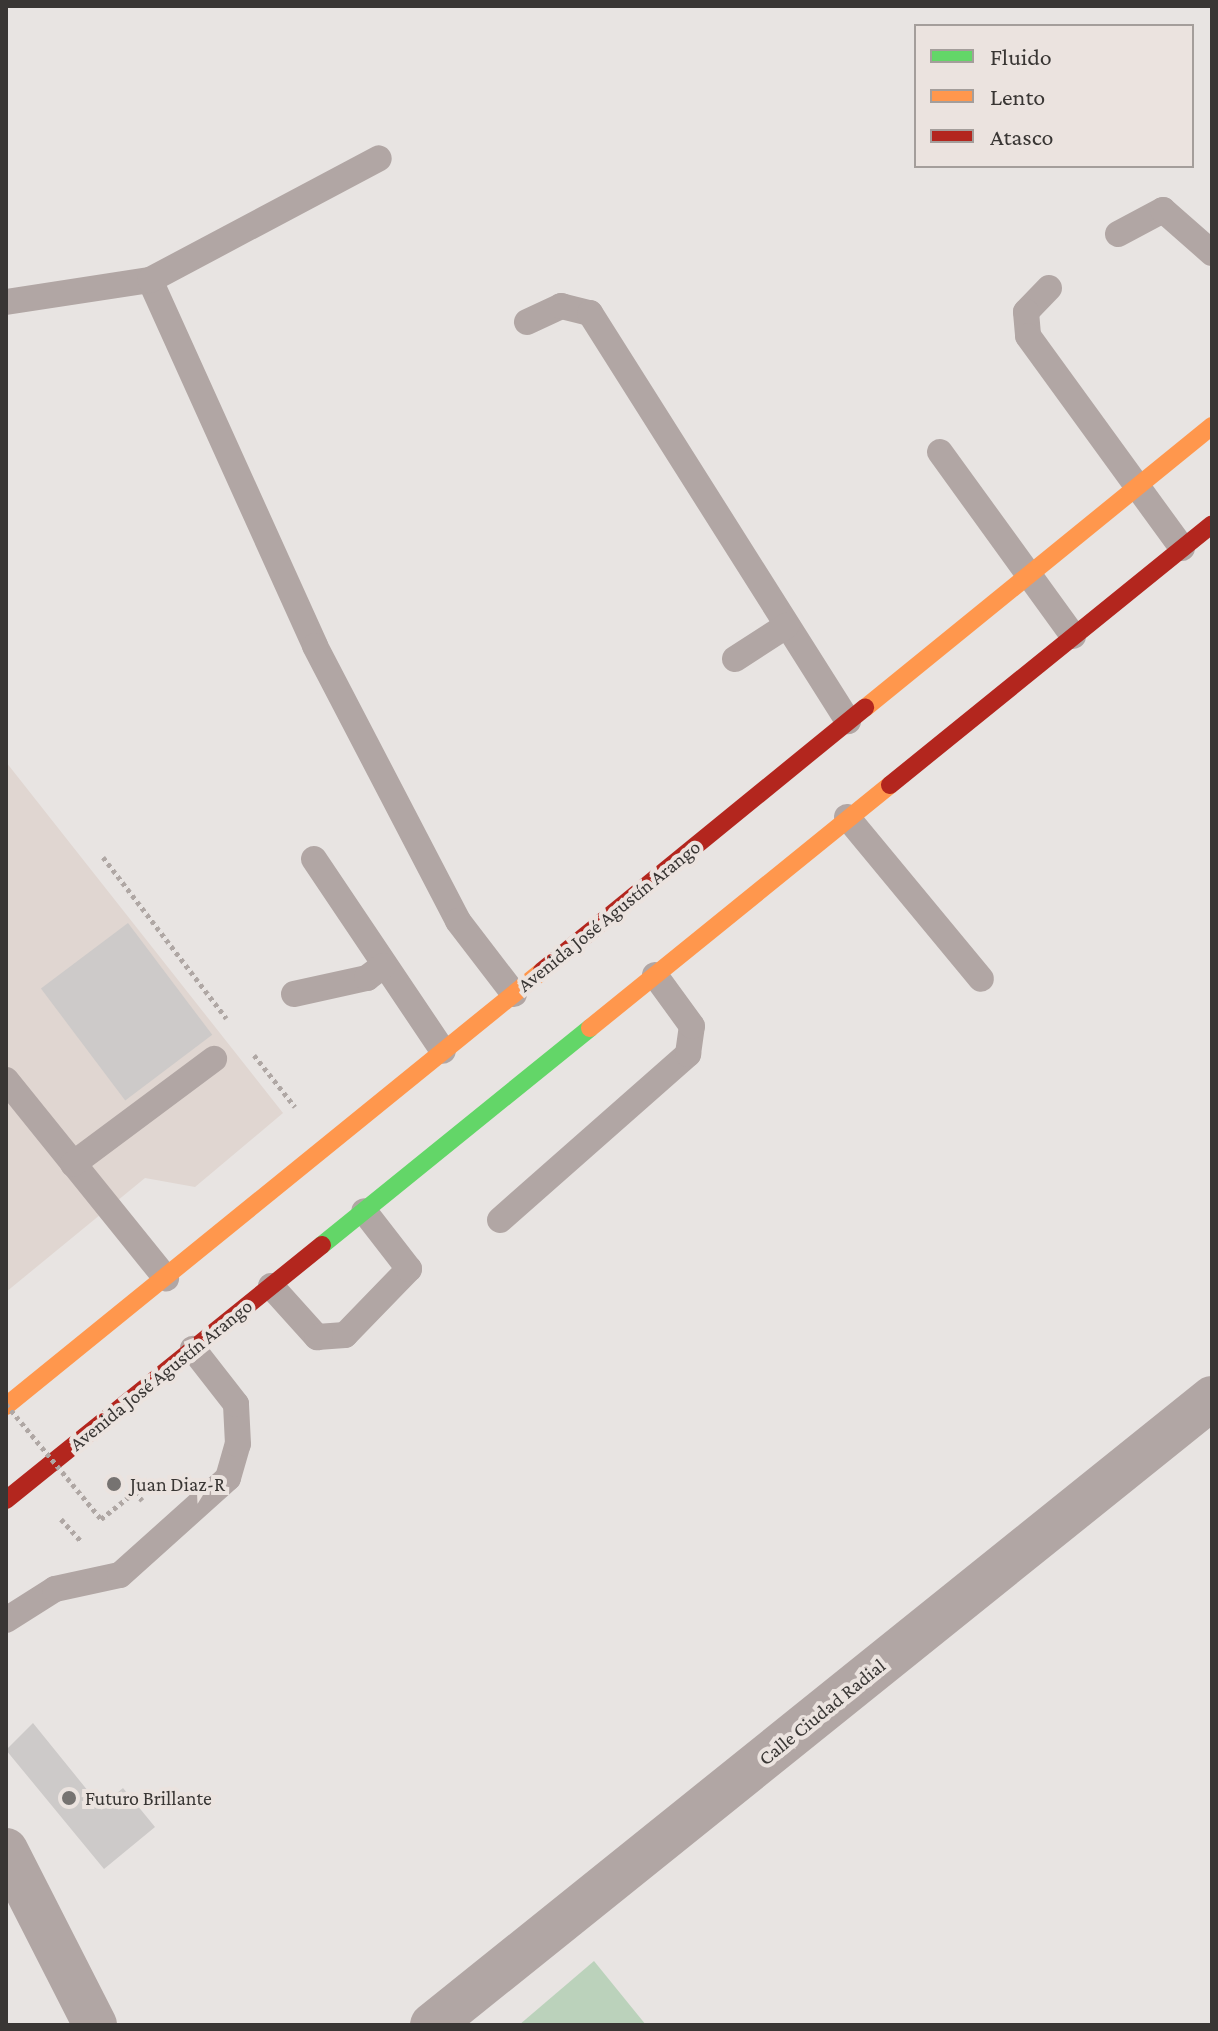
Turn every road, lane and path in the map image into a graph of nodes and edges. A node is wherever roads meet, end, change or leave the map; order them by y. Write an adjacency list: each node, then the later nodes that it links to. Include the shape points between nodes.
1 (379, 158): 4 (lane)
2 (1118, 234): 3 (lane, via 1163,210)
3 (1212, 253)
4 (150, 280): 6 (lane); 25 (lane, via 315,646 458,921)
5 (1049, 288): 10 (lane, via 1026,312 1028,336)
6 (6, 302)
7 (527, 322): 14 (lane, via 561,306 590,313)
8 (1212, 426): 10 (main road, Avenida José Agustín Arango)
9 (940, 452): 13 (lane)
10 (1137, 486): 12 (lane); 13 (main road, Avenida José Agustín Arango)
11 (1212, 524): 12 (main road, Avenida José Agustín Arango)
12 (1182, 548): 15 (main road, Avenida José Agustín Arango)
13 (1028, 576): 15 (lane); 17 (main road, Avenida José Agustín Arango)
14 (786, 626): 16 (lane); 17 (lane)
15 (1073, 636): 18 (main road, Avenida José Agustín Arango)
16 (735, 659)
17 (848, 721): 25 (main road, Avenida José Agustín Arango)
18 (847, 817): 22 (main road, Avenida José Agustín Arango); 23 (lane)
19 (103, 857): 26 (path)
20 (314, 859): 21 (lane)
21 (383, 966): 24 (lane, via 367,978); 28 (lane)
22 (655, 975): 33 (main road, Avenida José Agustín Arango); 34 (lane, via 692,1026 688,1054)
23 (981, 979)
24 (294, 994)
25 (514, 994): 28 (main road, Avenida José Agustín Arango)
26 (228, 1021)
27 (248, 1046): 31 (path)
28 (443, 1051): 31 (main road, Avenida José Agustín Arango)
29 (214, 1059): 32 (lane)
30 (6, 1080): 32 (lane)
31 (325, 1147): 35 (main road, Avenida José Agustín Arango)
32 (73, 1164): 35 (lane)
33 (364, 1211): 36 (main road, Avenida José Agustín Arango); 36 (lane, via 409,1269 345,1335 317,1337)
34 (500, 1220)
35 (166, 1278): 39 (main road, Avenida José Agustín Arango)
36 (271, 1286): 37 (main road, Avenida José Agustín Arango)
37 (193, 1349): 40 (main road, Avenida José Agustín Arango); 42 (lane, via 236,1404 237,1453 228,1478 120,1575 55,1589)
38 (1212, 1398): 45 (street, Calle Ciudad Radial)
39 (6, 1405): 41 (path, bridge)
40 (6, 1500)
41 (101, 1519)
42 (6, 1620)
43 (6, 1850): 44 (street)
44 (95, 2025)
45 (432, 2025)

